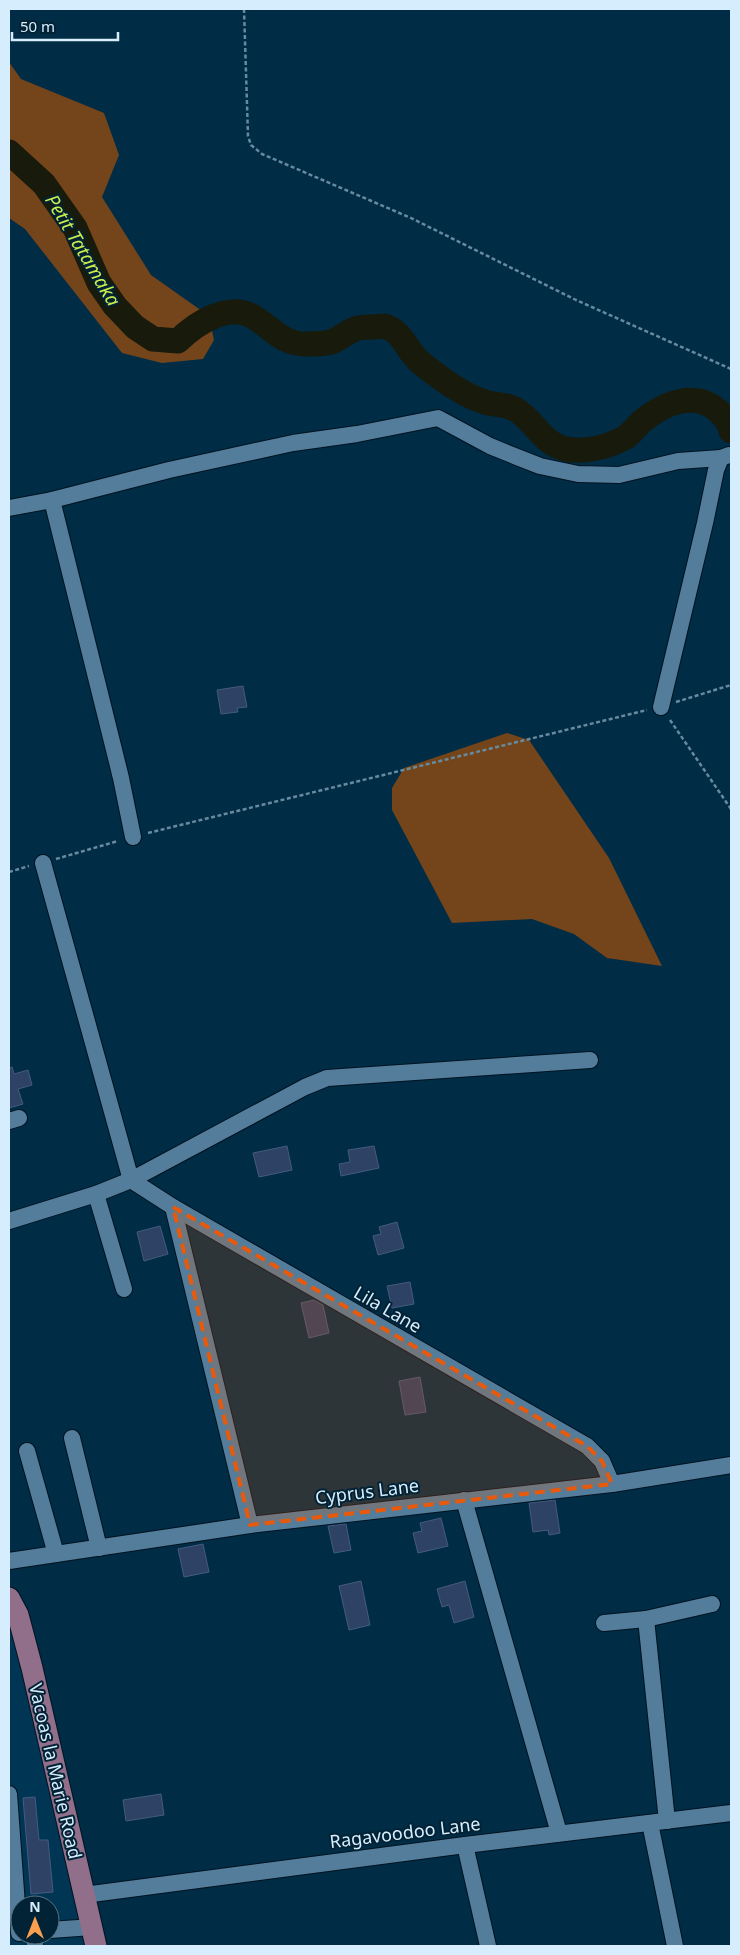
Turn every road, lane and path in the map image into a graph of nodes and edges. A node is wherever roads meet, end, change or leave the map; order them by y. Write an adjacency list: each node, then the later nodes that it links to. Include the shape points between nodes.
1 (244, 9): 2 (path, via 251,146 262,154 411,218 550,287)
2 (731, 369)
3 (726, 456): 4 (street, via 678,461 619,475 578,474 540,466 490,446 438,418 293,443); 7 (street, via 716,470)
4 (52, 500): 5 (street); 9 (street)
5 (9, 508)
6 (731, 685): 7 (path)
7 (661, 707): 8 (path); 9 (path)
8 (731, 809)
9 (133, 837): 10 (path)
10 (42, 863): 11 (path); 13 (street)
11 (9, 872)
12 (590, 1060): 13 (street, via 328,1078 305,1087)
13 (131, 1180): 14 (street); 15 (street, Lila Lane)
14 (96, 1194): 16 (street); 17 (street)
15 (173, 1207): 21 (street, Lila Lane, via 587,1446 602,1460); 23 (street)
16 (9, 1221)
17 (124, 1289)
18 (72, 1438): 24 (street)
19 (27, 1451): 25 (street)
20 (731, 1465): 21 (street, Cyprus Lane)
21 (612, 1484): 22 (street, Cyprus Lane)
22 (464, 1500): 23 (street, Cyprus Lane); 36 (street)
23 (250, 1525): 24 (street, Cyprus Lane)
24 (99, 1548): 25 (street, Cyprus Lane)
25 (56, 1554): 26 (street, Cyprus Lane)
26 (9, 1561)
27 (9, 1598): 39 (main road, Vacoas la Marie Road, via 18,1615 32,1668)
28 (712, 1604): 29 (street)
29 (646, 1618): 30 (street); 34 (street)
30 (604, 1624)
31 (9, 1794): 33 (street)
32 (731, 1813): 34 (street, Ragavoodoo Lane)
33 (10, 1820): 38 (street)
34 (667, 1821): 35 (street, Ragavoodoo Lane)
35 (650, 1822): 36 (street, Ragavoodoo Lane); 43 (street)
36 (559, 1833): 37 (street, Ragavoodoo Lane)
37 (465, 1844): 39 (street, Ragavoodoo Lane); 42 (street)
38 (17, 1895)
39 (84, 1895): 41 (main road, Vacoas la Marie Road)
40 (60, 1931): 41 (street)
41 (94, 1936)
42 (488, 1946)
43 (674, 1946)

